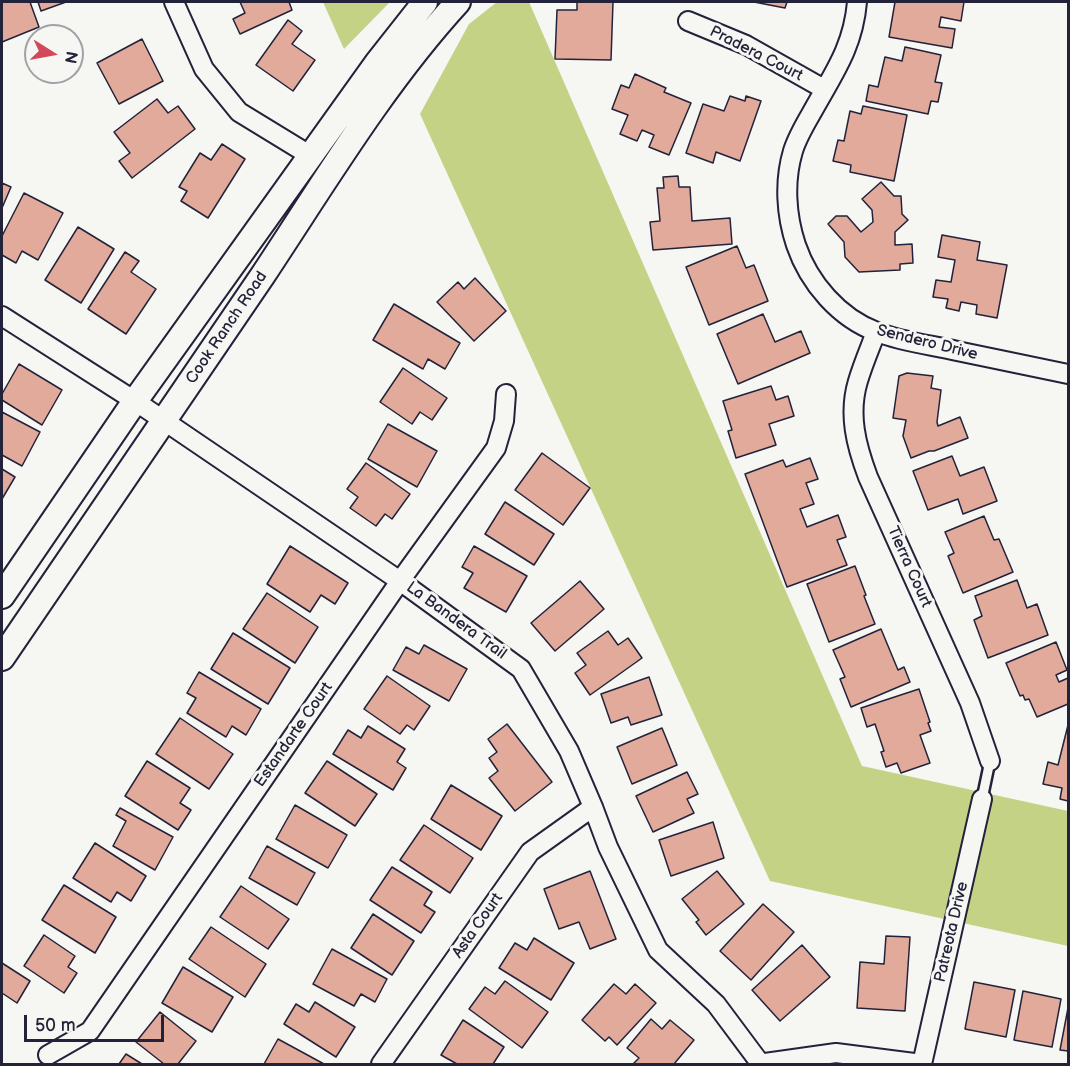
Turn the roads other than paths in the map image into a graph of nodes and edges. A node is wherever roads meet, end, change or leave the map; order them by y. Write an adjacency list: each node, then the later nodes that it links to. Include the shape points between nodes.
1 (174, 2): 7 (street, via 204,69 239,112)
2 (425, 2): 7 (street, Cook Ranch Road)
3 (458, 2): 13 (street, Cook Ranch Road, via 371,112)
4 (857, 2): 6 (street, Sendero Drive, via 849,43)
5 (688, 21): 6 (street, Pradera Court, via 746,45)
6 (824, 89): 9 (street, Sendero Drive, via 793,150 788,189 792,232 820,288 851,318)
7 (310, 156): 12 (street, Cook Ranch Road)
8 (2, 316): 12 (street, La Bandera Trail)
9 (876, 332): 10 (street, Sendero Drive); 17 (street, Tierra Court, via 855,395 857,442 868,477 970,703)
10 (1068, 374)
11 (506, 394): 14 (street, Estandarte Court, via 496,448)
12 (135, 401): 13 (street, La Bandera Trail); 15 (street, Cook Ranch Road)
13 (165, 422): 14 (street, La Bandera Trail); 16 (street, Cook Ranch Road)
14 (400, 581): 19 (street, La Bandera Trail, via 521,669 569,751); 20 (street, Estandarte Court, via 90,1031)
15 (2, 596)
16 (2, 658)
17 (990, 761): 18 (lane, Tierra Court)
18 (982, 799): 23 (street, Patreota Drive)
19 (593, 807): 21 (street, La Bandera Trail, via 658,950 716,1004); 22 (street, Asta Court, via 530,852)
20 (48, 1055)
21 (759, 1064): 23 (street, via 836,1053)
22 (381, 1065)
23 (922, 1065)

